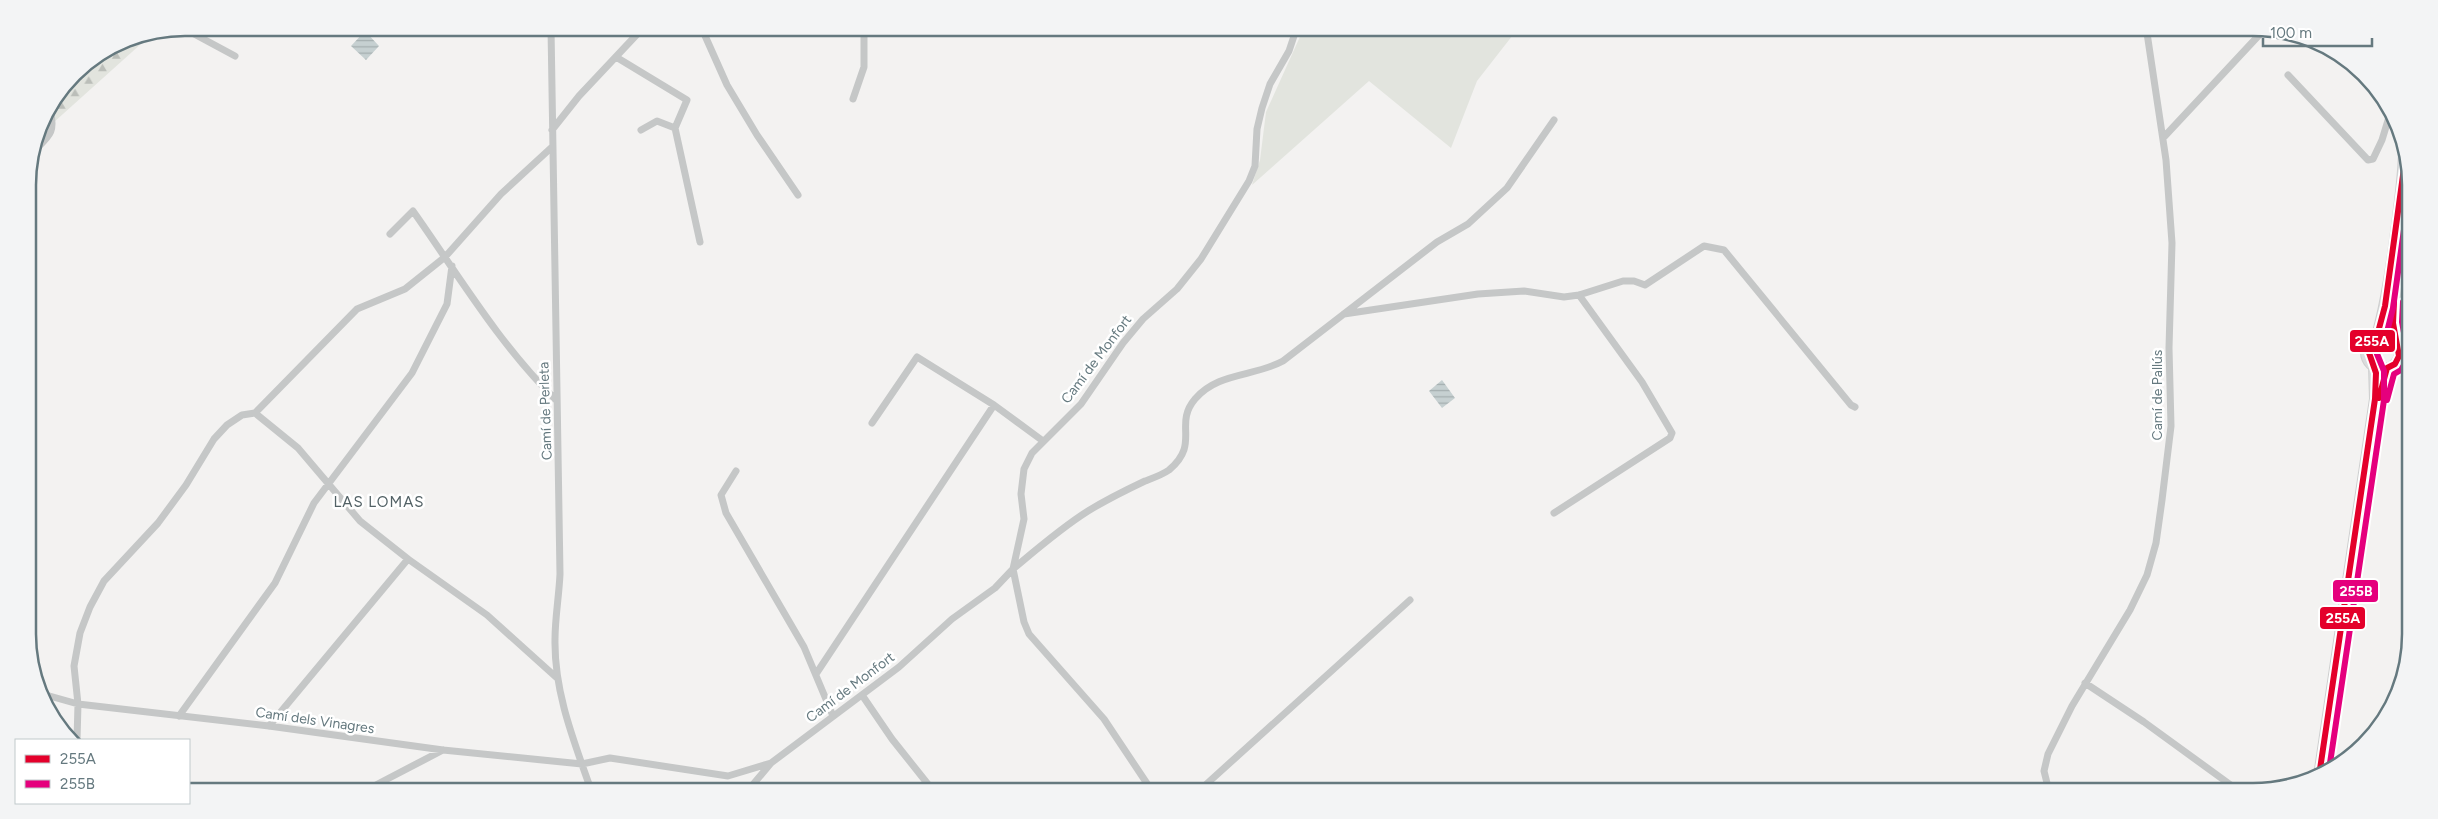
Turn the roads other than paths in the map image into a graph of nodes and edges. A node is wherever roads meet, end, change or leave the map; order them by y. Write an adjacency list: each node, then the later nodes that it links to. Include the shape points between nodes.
1 (1294, 36): 41 (street, Camí de Monfort, via 1262,108 1255,166 1249,181 1201,259 1177,288 1143,319 1081,404)
2 (2147, 36): 19 (street, Camí de Pallús)
3 (200, 37): 9 (street)
4 (551, 37): 17 (street, Camí de Perleta)
5 (635, 37): 10 (street)
6 (705, 37): 23 (street, via 727,85)
7 (864, 37): 12 (street, via 864,67)
8 (2258, 37): 19 (street)
9 (235, 56)
10 (616, 58): 16 (street, via 687,100); 17 (street)
11 (2288, 75): 15 (street, via 2368,160 2372,159 2382,140)
12 (853, 99)
13 (52, 119): 20 (street, via 52,134)
14 (1554, 120): 30 (street, via 1507,188 1468,224 1437,242)
15 (2387, 122)
16 (675, 128): 18 (street, via 657,121); 25 (street)
17 (552, 130): 21 (street, Camí de Perleta)
18 (641, 130)
19 (2163, 138): 50 (street, Camí de Pallús, via 2172,243 2171,426 2156,543 2147,575 2130,610)
20 (42, 143)
21 (552, 147): 27 (street, via 501,194); 36 (street, Camí de Perleta)
22 (2402, 184): 31 (main road, via 2388,287)
23 (798, 195)
24 (390, 234): 27 (street, via 413,211)
25 (700, 242)
26 (2402, 247): 32 (main road, via 2394,307)
27 (445, 257): 28 (street); 39 (street, via 405,289 357,309)
28 (452, 266): 36 (street, via 493,330 529,374); 43 (street, via 447,304 412,373)
29 (1579, 295): 30 (street, via 1564,297 1524,291 1478,294); 38 (street, via 1623,280 1645,285 1704,246 1724,250); 44 (street, via 1642,382 1672,433 1670,438)
30 (1344, 314): 46 (street, via 1269,369 1220,380 1207,388 1186,413 1187,441 1182,457 1167,472 1088,511)
31 (2377, 336): 32 (main road); 33 (main road, via 2366,350)
32 (2395, 340): 34 (main road, via 2400,352)
33 (2374, 366): 34 (main road); 62 (main road, via 2375,399)
34 (2391, 366): 35 (street); 61 (main road, via 2380,391)
35 (2402, 373)
36 (556, 400): 49 (street, Camí de Perleta, via 560,574 555,638)
37 (994, 405): 40 (street, via 917,357); 41 (street); 48 (street)
38 (1855, 407)
39 (255, 413): 43 (street, via 298,448); 53 (street, via 242,415 214,439 158,523 104,581 80,633 74,666)
40 (872, 423)
41 (1044, 440): 46 (street, Camí de Monfort, via 1024,469 1024,519)
42 (736, 471): 48 (street, via 721,496 726,513 804,647)
43 (328, 484): 45 (street, via 360,521); 54 (street, via 314,503 275,582)
44 (1554, 513)
45 (408, 558): 49 (street, via 487,615); 56 (street)
46 (1013, 569): 51 (street, Camí de Monfort, via 995,588 952,619); 69 (street, via 1029,634 1104,720)
47 (1410, 600): 70 (street)
48 (816, 674): 55 (street)
49 (557, 678): 60 (street, Camí de Perleta)
50 (2085, 684): 63 (street, Camí de Pallús, via 2048,754 2044,771); 64 (street)
51 (862, 695): 55 (street, Camí de Monfort); 68 (street)
52 (51, 696): 53 (street, Camí dels Vinagres)
53 (78, 704): 54 (street, Camí dels Vinagres); 57 (street)
54 (179, 716): 56 (street, Camí dels Vinagres)
55 (833, 716): 59 (street, Camí de Monfort)
56 (269, 726): 58 (street, Camí dels Vinagres)
57 (77, 736)
58 (443, 750): 60 (street, Camí dels Vinagres); 65 (street)
59 (771, 763): 60 (street, Camí dels Vinagres, via 728,776 610,758); 67 (street, Camí de Monfort)
60 (582, 764): 66 (street, Camí de Perleta)
61 (2325, 764)
62 (2319, 767)
63 (2047, 782)
64 (2227, 782)
65 (380, 783)
66 (589, 783)
67 (754, 783)
68 (927, 783)
69 (1146, 783)
70 (1208, 783)

